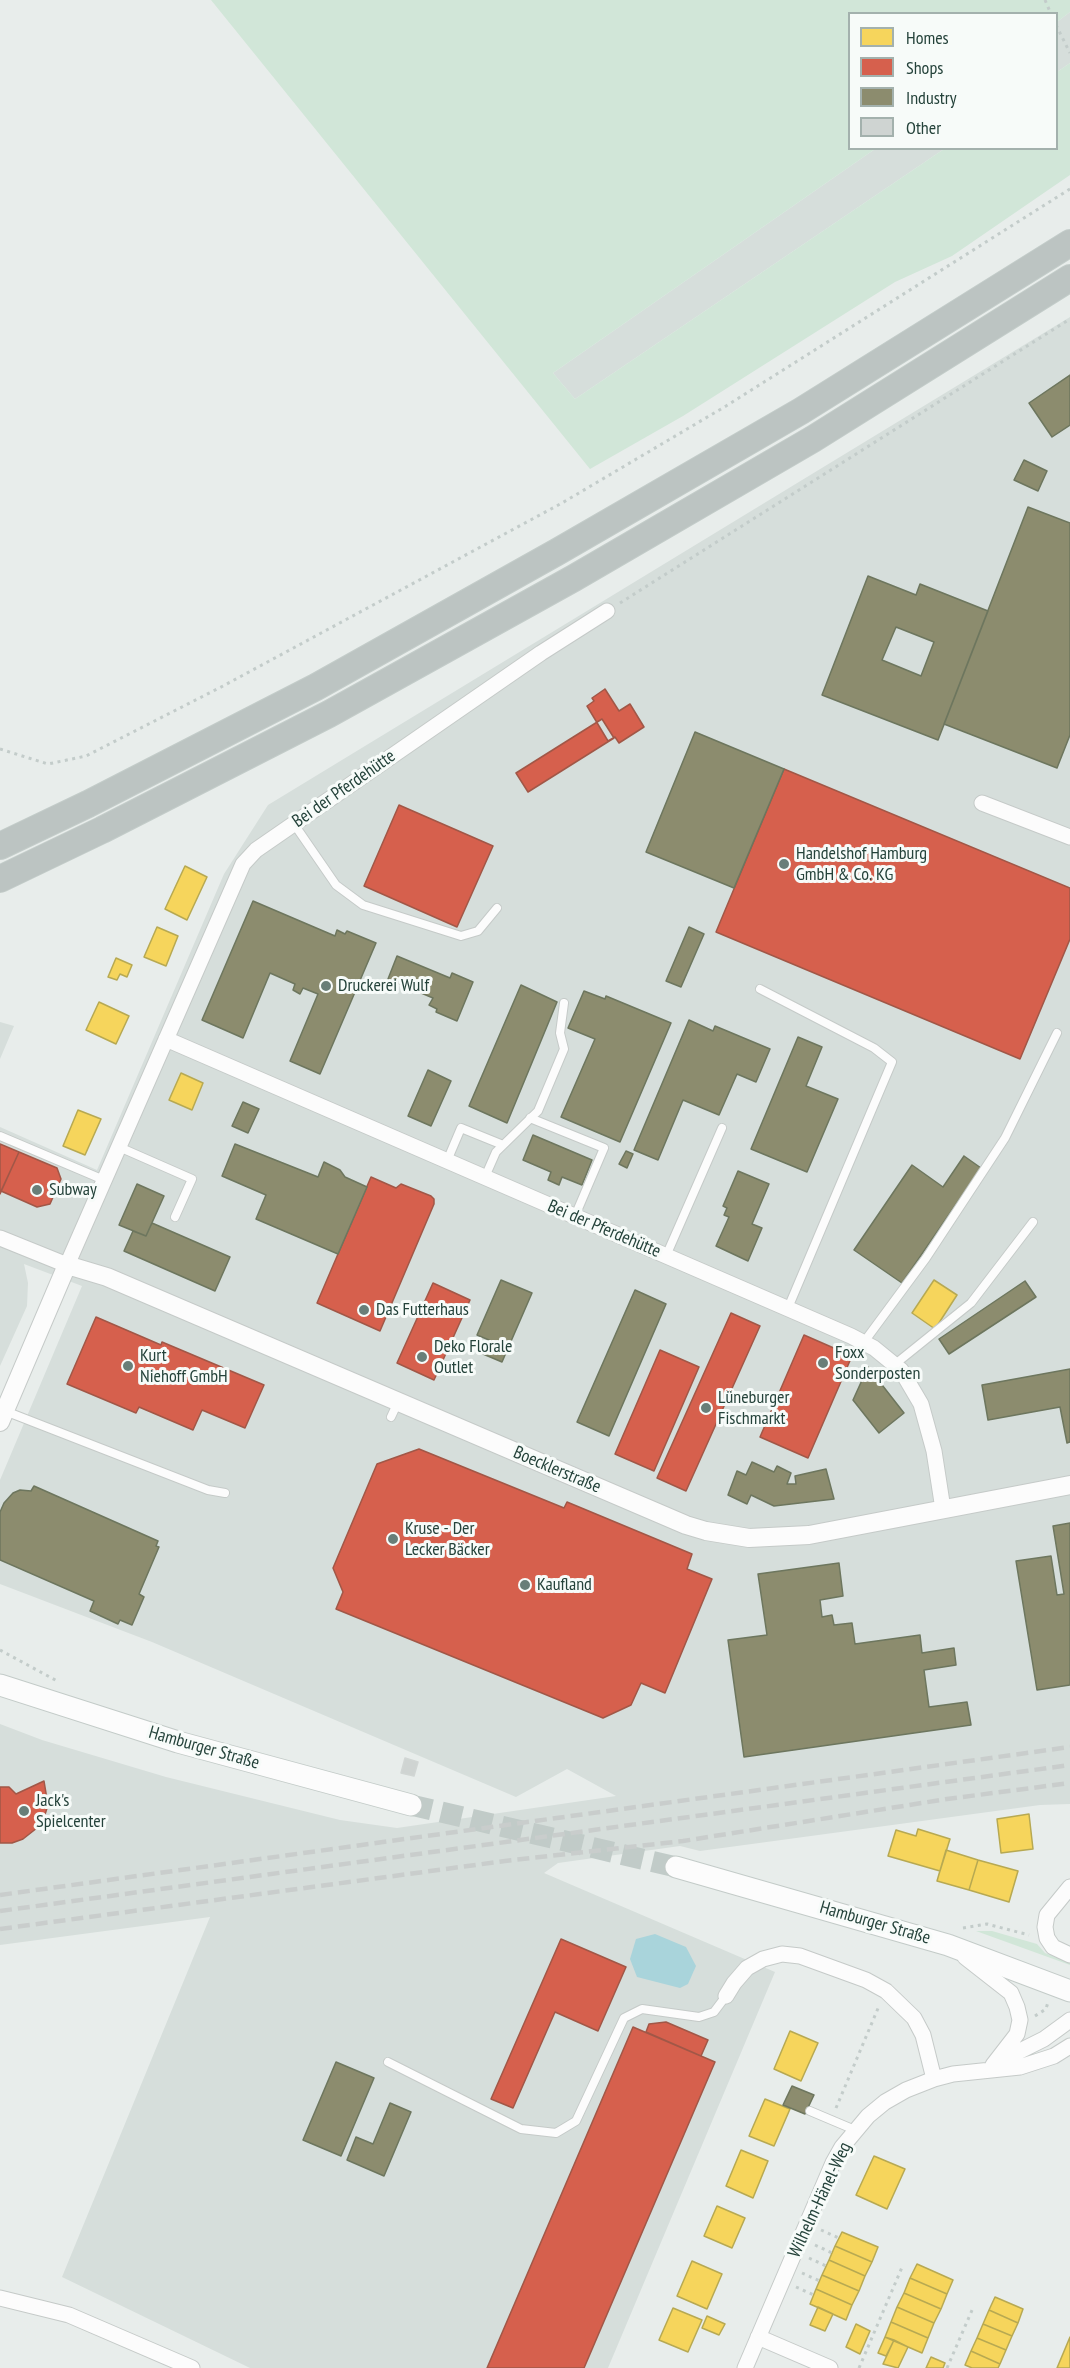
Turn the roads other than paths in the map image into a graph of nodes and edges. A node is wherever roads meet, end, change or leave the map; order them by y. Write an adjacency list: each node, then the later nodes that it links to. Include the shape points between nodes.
1 (1070, 243): 7 (highway, via 801,411 567,546 316,687)
2 (1070, 278): 8 (highway, via 813,439 574,578 329,714)
3 (607, 611): 5 (street, Bei der Pferdehütte)
4 (981, 803): 6 (street)
5 (294, 824): 9 (lane, via 336,885 363,904 461,936 478,931); 13 (street, Bei der Pferdehütte, via 243,864)
6 (1070, 837)
7 (0, 846)
8 (0, 879)
9 (497, 908)
10 (760, 989): 28 (lane, via 874,1048 892,1062)
11 (564, 1004): 14 (lane, via 560,1033 564,1049 538,1111)
12 (1057, 1033): 29 (lane, via 1005,1138 926,1258)
13 (166, 1039): 18 (street, Bei der Pferdehütte); 19 (street, Bei der Pferdehütte)
14 (530, 1118): 17 (lane); 22 (lane, via 604,1148)
15 (722, 1128): 26 (lane)
16 (0, 1136): 21 (lane)
17 (503, 1145): 19 (lane, via 461,1128); 20 (lane)
18 (119, 1147): 21 (street, Bei der Pferdehütte); 23 (lane, via 192,1179)
19 (447, 1161): 20 (street, Bei der Pferdehütte)
20 (485, 1177): 22 (street, Bei der Pferdehütte)
21 (104, 1180): 27 (street, Bei der Pferdehütte)
22 (575, 1216): 26 (street, Bei der Pferdehütte)
23 (175, 1217)
24 (1033, 1222): 30 (lane, via 971,1303)
25 (0, 1238): 27 (street)
26 (666, 1256): 28 (street, Bei der Pferdehütte)
27 (68, 1265): 31 (street, Bei der Pferdehütte); 34 (street, Boecklerstraße, via 107,1277 395,1410 706,1531 749,1538 789,1537)
28 (788, 1308): 29 (street, Bei der Pferdehütte)
29 (864, 1342): 30 (street, Bei der Pferdehütte)
30 (894, 1365): 34 (street, Bei der Pferdehütte, via 911,1386 929,1427)
31 (2, 1417): 33 (lane)
32 (1070, 1485): 34 (street, Boecklerstraße)
33 (225, 1493)
34 (943, 1509)
35 (0, 1674): 36 (street)
36 (10, 1688): 37 (main road, Hamburger Straße, via 178,1742)
37 (411, 1805)
38 (676, 1867): 40 (main road, Hamburger Straße)
39 (1070, 1887): 41 (street, via 1047,1915 1045,1927 1053,1947)
40 (954, 1937): 42 (main road, Hamburger Straße); 47 (street, via 1011,1993 1017,2007 1017,2034)
41 (1070, 1955)
42 (1070, 1991)
43 (726, 1996): 46 (lane, via 714,2012 699,2017 642,2009 624,2018 576,2121 556,2133 521,2129); 48 (street, via 747,1968 782,1954 800,1956 866,1980 901,2004 918,2027)
44 (1070, 2020): 47 (street, Wilhelm-Hänel-Weg, via 1044,2040)
45 (1070, 2046): 47 (street, Wilhelm-Hänel-Weg, via 1054,2056 1020,2067)
46 (388, 2062)
47 (986, 2068): 48 (street, Wilhelm-Hänel-Weg)
48 (934, 2079): 50 (street, Wilhelm-Hänel-Weg, via 885,2102)
49 (810, 2110): 50 (lane)
50 (855, 2130): 52 (street, Wilhelm-Hänel-Weg, via 833,2163)
51 (0, 2298): 53 (street, via 69,2315)
52 (758, 2337): 54 (street, Wilhelm-Hänel-Weg); 55 (street)
53 (192, 2368)
54 (745, 2368)
55 (830, 2368)

